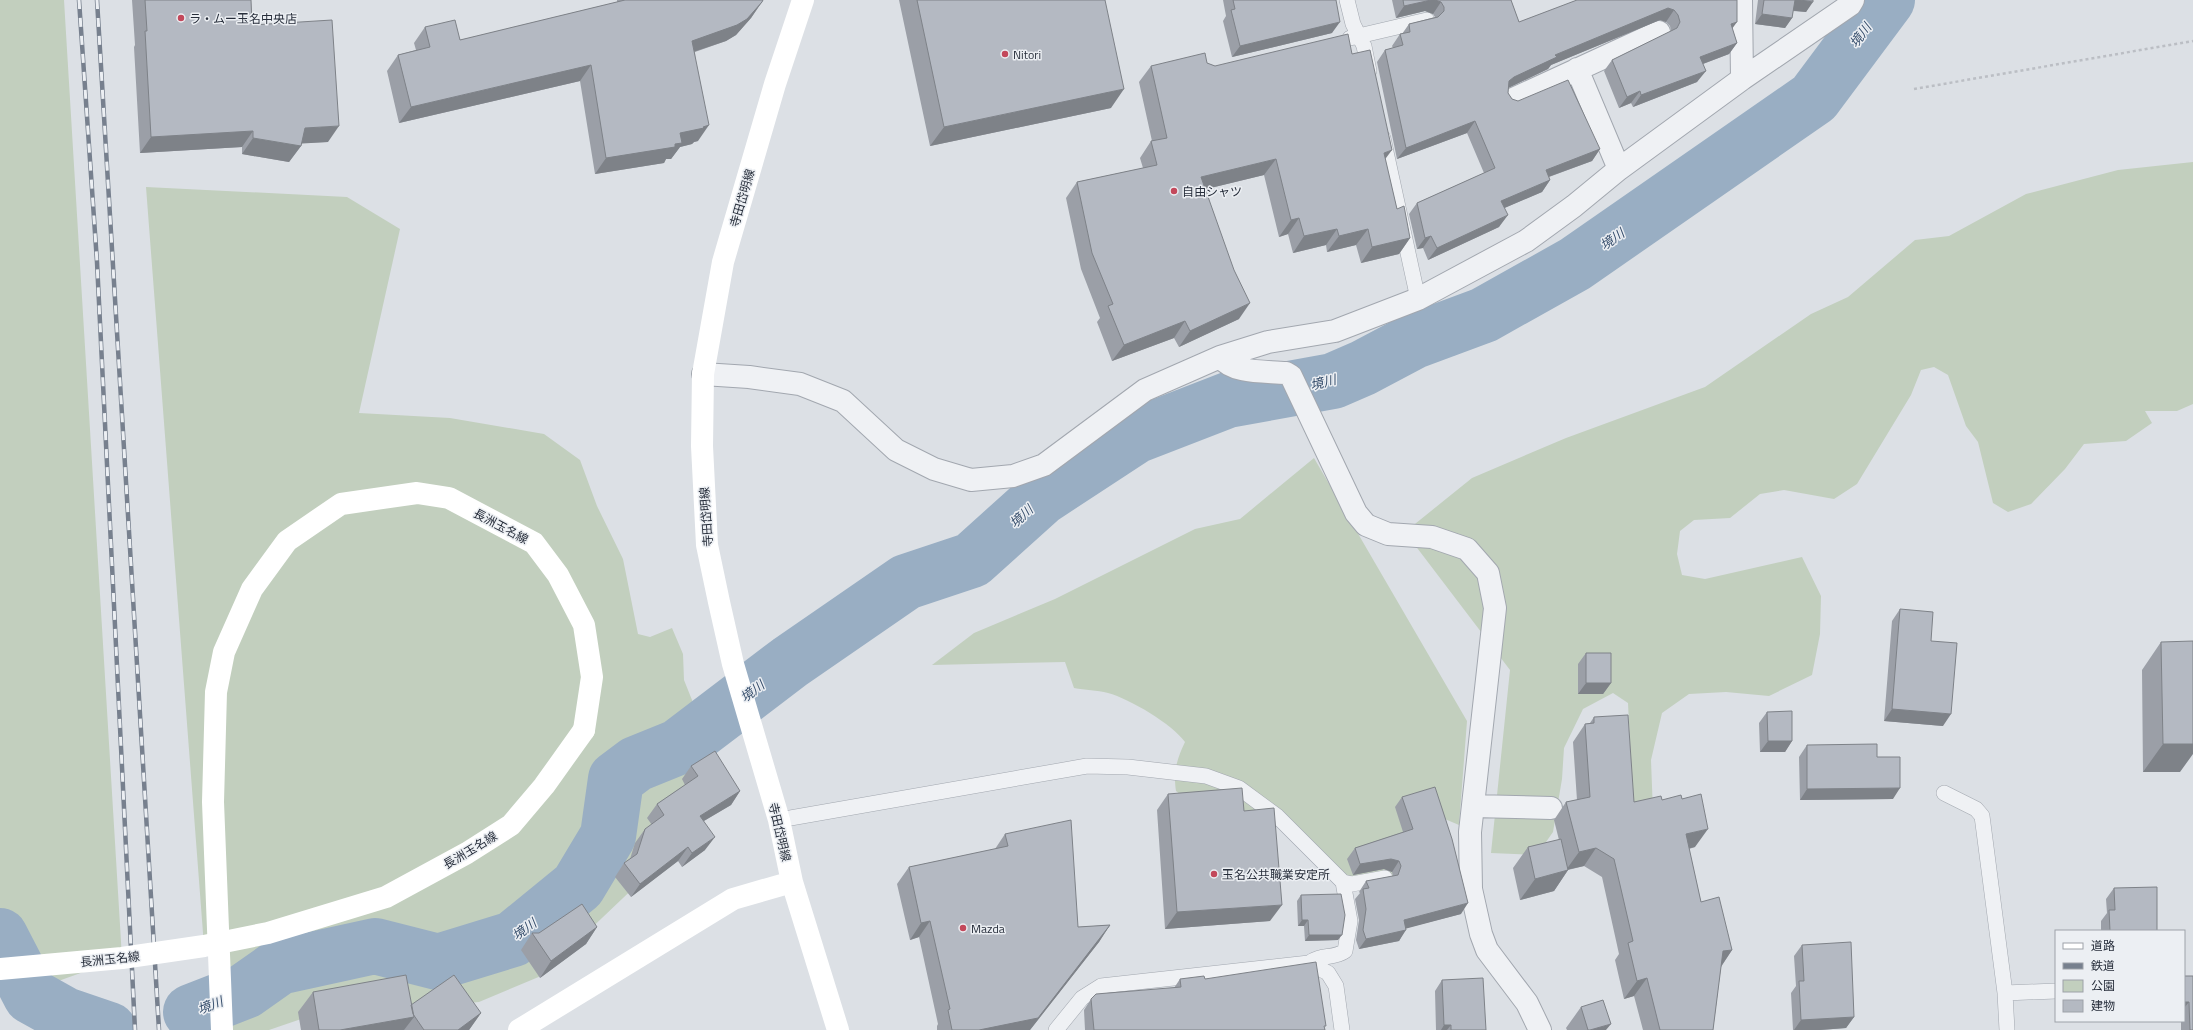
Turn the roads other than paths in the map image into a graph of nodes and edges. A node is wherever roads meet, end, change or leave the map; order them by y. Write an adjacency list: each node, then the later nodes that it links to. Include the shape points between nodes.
1 (803, 0): 17 (main road, 寺田岱明線, via 775,84 723,262)
2 (1347, 0): 7 (lane)
3 (1741, 0): 10 (street)
4 (1853, 0): 10 (street, via 1850,5)
5 (1427, 20): 7 (lane)
6 (1659, 32): 9 (street)
7 (1358, 36): 8 (lane); 11 (lane, via 1364,46)
8 (1336, 42)
9 (1577, 69): 12 (street); 14 (street)
10 (1742, 79): 14 (street)
11 (1372, 84)
12 (1511, 100)
13 (1380, 123): 15 (lane)
14 (1619, 169): 15 (street, via 1526,241)
15 (1418, 298): 16 (street, via 1335,332 1268,342)
16 (1220, 357): 17 (street, via 1145,390 1044,465 1013,476 972,480 934,469 896,450 844,401 800,384); 19 (street, via 1226,364 1236,368 1286,373 1291,376 1356,513 1366,525 1388,534 1432,536 1467,549 1488,573 1495,608)
17 (703, 374): 21 (main road, 寺田岱明線, via 702,446 707,545 734,664)
18 (1944, 793): 28 (lane, via 1976,809 1982,816)
19 (1473, 806): 20 (street); 34 (street, via 1470,832 1471,889 1481,934 1487,950 1527,1003)
20 (1551, 808)
21 (779, 820): 23 (main road, 寺田岱明線); 24 (lane, via 1087,766 1128,767 1206,776 1239,788 1277,816)
22 (1385, 878): 24 (lane, via 1352,884)
23 (792, 882): 30 (main road, via 733,899); 31 (main road, 寺田岱明線)
24 (1343, 882): 25 (lane, via 1350,921 1345,951 1340,955 1316,957)
25 (1309, 963): 32 (lane, via 1101,986 1082,998); 33 (lane, via 1328,973 1336,986)
26 (0, 969): 29 (main road, 長洲玉名線, bridge, via 122,958 204,946 268,933 386,897 467,853 511,825 544,786 584,730 592,677 584,624 558,575 534,543 449,498 417,493 341,504 287,541 252,588 224,652 216,692 213,802 220,986)
27 (2055, 991): 28 (lane)
28 (2005, 993): 35 (lane)
29 (222, 1030)
30 (519, 1030)
31 (838, 1030)
32 (1056, 1030)
33 (1342, 1030)
34 (1540, 1030)
35 (2007, 1030)

